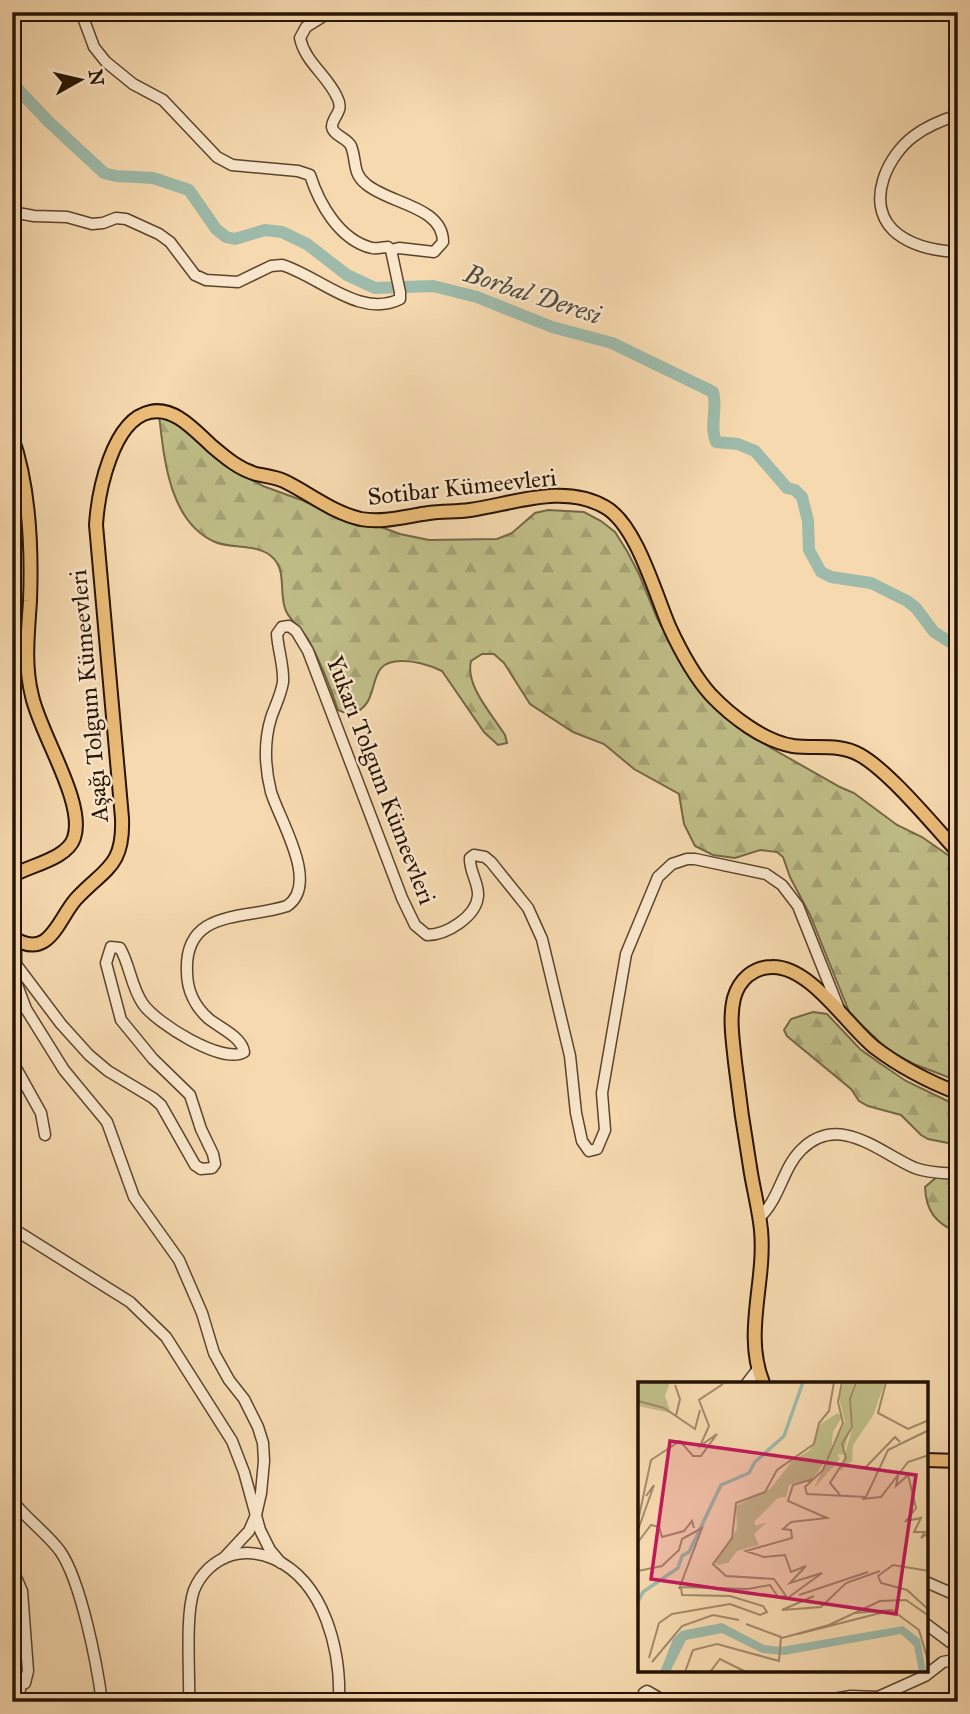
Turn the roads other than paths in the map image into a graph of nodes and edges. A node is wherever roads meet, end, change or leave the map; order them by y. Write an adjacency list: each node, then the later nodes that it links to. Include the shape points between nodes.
1 (80, 12): 7 (street, via 94,47 106,62 163,100 217,157 232,165 310,175 317,198 338,227 358,242)
2 (330, 12): 7 (street, via 306,27 300,38 302,51 337,96 340,107 334,132 349,142 354,170 362,182 378,194 429,215 443,234 443,242 433,251)
3 (951, 12): 4 (street)
4 (958, 21)
5 (958, 115): 8 (street, via 913,136 883,174 881,209 891,229 911,242)
6 (12, 212): 7 (street, via 92,224 125,219 170,242 195,275 206,280 238,282 282,265 362,302 400,299)
7 (391, 250)
8 (958, 253)
9 (153, 411): 11 (main road, Sotibar Kümeevleri, via 173,415 242,469 283,480 363,519 468,510 549,496 606,507 632,538 670,626 711,694 754,729 777,741 859,754); 13 (main road, Aşağı Tolgum Kümeevleri, via 130,424 115,449 103,479 96,525 122,818 120,845 112,866 76,899 51,937 33,943)
10 (12, 437): 12 (main road, Aşağı Tolgum Kümeevleri, via 29,537 28,677 40,724 76,819 73,841 66,849)
11 (958, 852)
12 (12, 876)
13 (14, 938): 14 (street, Aşağı Tolgum Kümeevleri)
14 (15, 963): 15 (street, Yukarı Tolgum Kümeevleri, via 74,1039 108,1071 153,1098 169,1117 190,1159 201,1169 212,1168 213,1154 190,1095 121,1020 107,956 111,947 120,948 139,998 160,1022 214,1050 233,1055 244,1052 193,999 187,952 193,938 207,927 235,916 287,906 299,893 295,854 272,794 266,755 283,682 277,634 289,626 308,651 384,856 419,929 427,935 441,933 471,911 478,896 470,864 474,855 491,862 528,908 542,939 570,1056 582,1141 589,1151 597,1149 605,1130 602,1093 623,964 649,895 672,864 695,859 766,874 782,885 807,925); 28 (street, Aşağı Tolgum Kümeevleri, via 26,1009 64,1070 107,1122 134,1196 179,1260 214,1353 258,1427 264,1461)
15 (841, 1016): 17 (main road, via 898,1064); 20 (main road, via 805,979 785,968 756,970 737,990 732,1011 733,1049)
16 (12, 1062): 18 (street, via 41,1113)
17 (958, 1093)
18 (45, 1135)
19 (958, 1174): 20 (street, via 925,1171 861,1139 819,1138 795,1157 770,1207)
20 (759, 1218): 22 (main road, via 754,1343)
21 (12, 1227): 28 (street, via 130,1302 166,1337 232,1441)
22 (758, 1369): 23 (street); 24 (main road)
23 (748, 1382)
24 (763, 1382)
25 (928, 1460): 26 (main road)
26 (958, 1461)
27 (12, 1500): 41 (street, via 59,1549 70,1571)
28 (256, 1516): 29 (street, Aşağı Tolgum Kümeevleri, via 249,1531); 30 (street, via 265,1541)
29 (224, 1558): 30 (street, via 254,1553); 42 (street, Aşağı Tolgum Kümeevleri, via 205,1572 192,1598)
30 (281, 1563): 43 (street, via 303,1580 321,1608 333,1642)
31 (12, 1567): 39 (street, via 23,1600 28,1671 27,1678)
32 (928, 1583): 33 (street)
33 (944, 1591): 34 (street); 35 (street)
34 (928, 1592)
35 (958, 1596)
36 (928, 1626): 37 (street)
37 (958, 1648)
38 (958, 1659): 46 (street, via 943,1662 925,1676 878,1697)
39 (17, 1682): 40 (street)
40 (17, 1702)
41 (102, 1702)
42 (189, 1702)
43 (339, 1702)
44 (646, 1702): 45 (street, via 647,1690)
45 (666, 1702)
46 (816, 1702)

